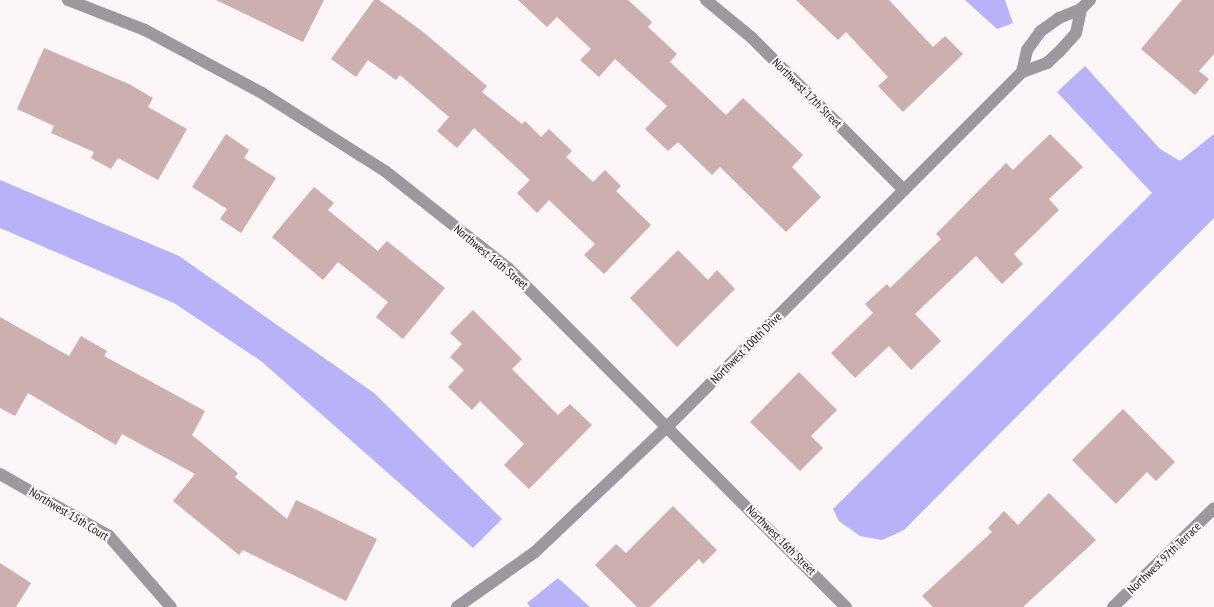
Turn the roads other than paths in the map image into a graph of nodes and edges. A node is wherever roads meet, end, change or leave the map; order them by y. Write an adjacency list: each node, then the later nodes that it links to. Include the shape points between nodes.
1 (68, 0): 6 (street, Northwest 16th Street, via 161,39 262,93 385,171 508,268)
2 (706, 0): 5 (street, Northwest 17th Street, via 752,38)
3 (1085, 4): 4 (street, via 1041,31 1027,50); 4 (street, via 1076,33 1059,52 1047,62)
4 (1022, 72): 5 (street, Northwest 100th Drive)
5 (904, 190): 6 (street, Northwest 100th Drive)
6 (668, 426): 10 (street, Northwest 100th Drive, via 535,552); 11 (street, Northwest 16th Street)
7 (0, 474): 9 (street, Northwest 15th Court, via 109,536)
8 (1214, 508): 12 (street, Northwest 97th Terrace)
9 (171, 607)
10 (457, 607)
11 (846, 607)
12 (1113, 607)

